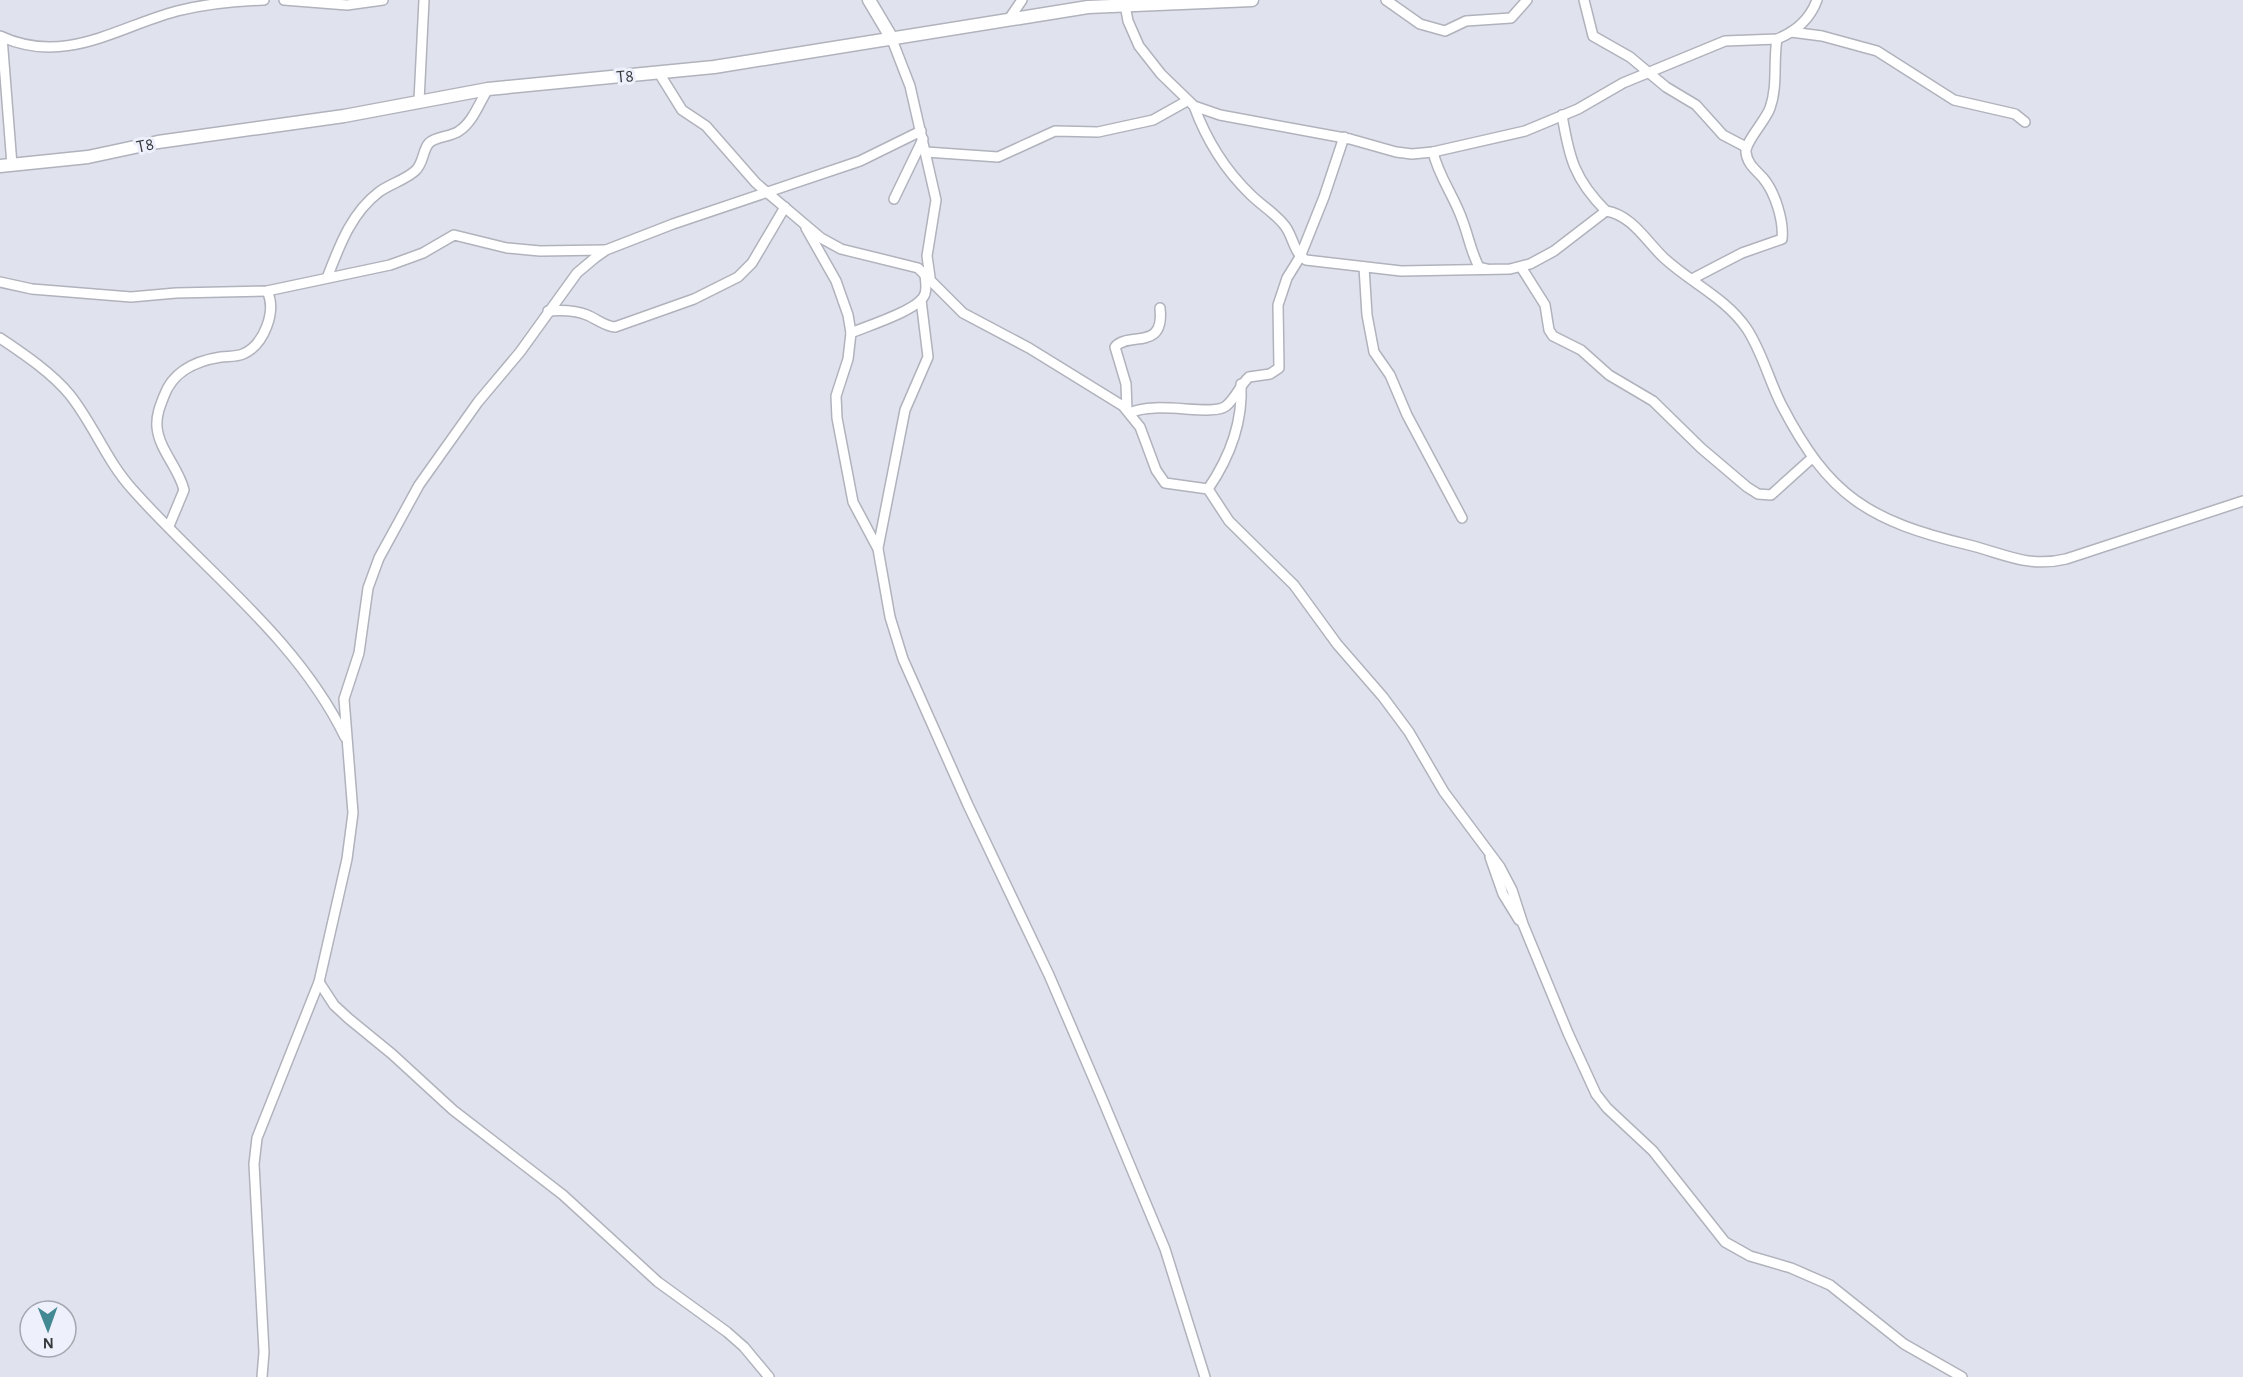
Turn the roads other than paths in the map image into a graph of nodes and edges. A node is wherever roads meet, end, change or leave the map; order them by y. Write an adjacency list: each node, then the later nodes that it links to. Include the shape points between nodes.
1 (264, 0): 17 (street, via 176,12 81,43 43,46 16,43)
2 (284, 0): 3 (street, via 347,5)
3 (383, 0)
4 (424, 0): 23 (street)
5 (869, 0): 18 (street)
6 (1022, 0): 15 (street)
7 (1252, 0): 12 (street, T8)
8 (1386, 0): 9 (street, via 1420,24 1445,31 1466,21 1511,18)
9 (1527, 0)
10 (1584, 0): 20 (street, via 1593,36)
11 (1817, 0): 16 (street, via 1808,18)
12 (1172, 2): 14 (street, T8)
13 (1058, 5): 14 (street, T8); 15 (street, T8)
14 (1125, 6): 24 (street, via 1139,46)
15 (1009, 19): 18 (street, T8)
16 (1791, 32): 19 (street); 26 (street, via 1877,51 1954,100 2015,114)
17 (1, 36): 32 (street)
18 (891, 37): 21 (street, T8, via 714,68); 27 (street, via 904,67)
19 (1777, 39): 20 (street, via 1725,41); 29 (street, via 1774,96 1763,123)
20 (1650, 71): 25 (street); 29 (street, via 1666,87 1696,105 1723,135)
21 (658, 72): 22 (street, T8); 33 (street, via 682,110 711,130)
22 (488, 89): 23 (street, T8); 44 (street, via 465,127 433,140 414,173 378,192 359,211)
23 (419, 101): 32 (street, T8, via 344,116)
24 (1190, 103): 28 (street, via 1220,115); 30 (street, via 1153,120 1098,132 1055,131 998,157); 39 (street, via 1223,162 1249,194 1285,226)
25 (1562, 115): 31 (street, via 1509,136); 36 (street, via 1570,157 1592,197)
26 (2025, 122)
27 (922, 135): 30 (street); 33 (street); 34 (street)
28 (1344, 137): 31 (street, via 1396,153); 39 (street)
29 (1746, 147): 45 (street, via 1753,169 1771,190 1782,239 1742,253)
30 (926, 152): 43 (street, via 936,200)
31 (1433, 152): 42 (street, via 1474,258 1479,267)
32 (6, 166)
33 (768, 192): 35 (street); 38 (street)
34 (894, 199)
35 (785, 207): 37 (street); 51 (street, via 745,271 694,299 615,327 586,314)
36 (1605, 211): 41 (street, via 1554,251); 45 (street, via 1630,222 1665,259)
37 (804, 223): 43 (street, via 834,246 914,266); 52 (street, via 843,297)
38 (606, 250): 44 (street, via 507,248 454,235 407,260); 51 (street, via 577,273)
39 (1300, 256): 40 (street, via 1321,263); 54 (street, via 1287,278 1277,312 1279,368 1270,374 1249,377)
40 (1364, 267): 42 (street, via 1412,272); 59 (street, via 1374,352 1390,375)
41 (1521, 267): 42 (street); 56 (street, via 1545,305 1552,336 1581,350 1609,375 1648,397 1747,487 1758,494 1771,495)
42 (1487, 270)
43 (927, 275): 48 (street); 49 (street)
44 (327, 278): 47 (street)
45 (1692, 279): 56 (street, via 1746,328)
46 (0, 282): 47 (street, via 23,288 131,297)
47 (267, 291): 60 (street, via 270,319 254,346 245,353 205,360 185,369 173,376 166,389 156,426 184,490)
48 (946, 295): 49 (street); 55 (street, via 963,313 1029,348)
49 (923, 297): 52 (street, via 906,310); 61 (street, via 927,357 905,410)
50 (1160, 308): 55 (street, via 1160,325 1155,331 1115,347 1126,384)
51 (548, 311): 62 (street, via 419,485 379,558 346,691)
52 (850, 333): 61 (street, via 847,368 836,396 836,412 853,502)
53 (0, 338): 60 (street, via 70,395 123,479)
54 (1241, 384): 55 (street, via 1220,410 1150,407); 57 (street, via 1241,407 1232,447)
55 (1128, 411): 57 (street, via 1145,436 1160,478 1170,485)
56 (1812, 458): 58 (street, via 1843,492 1875,515 1916,531 2040,564)
57 (1208, 489): 67 (street, via 1229,521 1294,585 1337,644 1383,697 1444,792 1488,850 1512,890 1522,924 1596,1094 1607,1108 1653,1151 1725,1242 1750,1256 1830,1285 1905,1344)
58 (2243, 501)
59 (1462, 518)
60 (169, 526): 62 (street, via 298,662 327,702)
61 (878, 549): 66 (street, via 890,617 903,659 1097,1086 1165,1249)
62 (348, 743): 63 (street, via 352,828)
63 (319, 982): 64 (street, via 257,1138 254,1164); 65 (street, via 348,1018 453,1110 563,1195 658,1282 727,1332)
64 (262, 1377)
65 (769, 1377)
66 (1206, 1377)
67 (1962, 1377)

